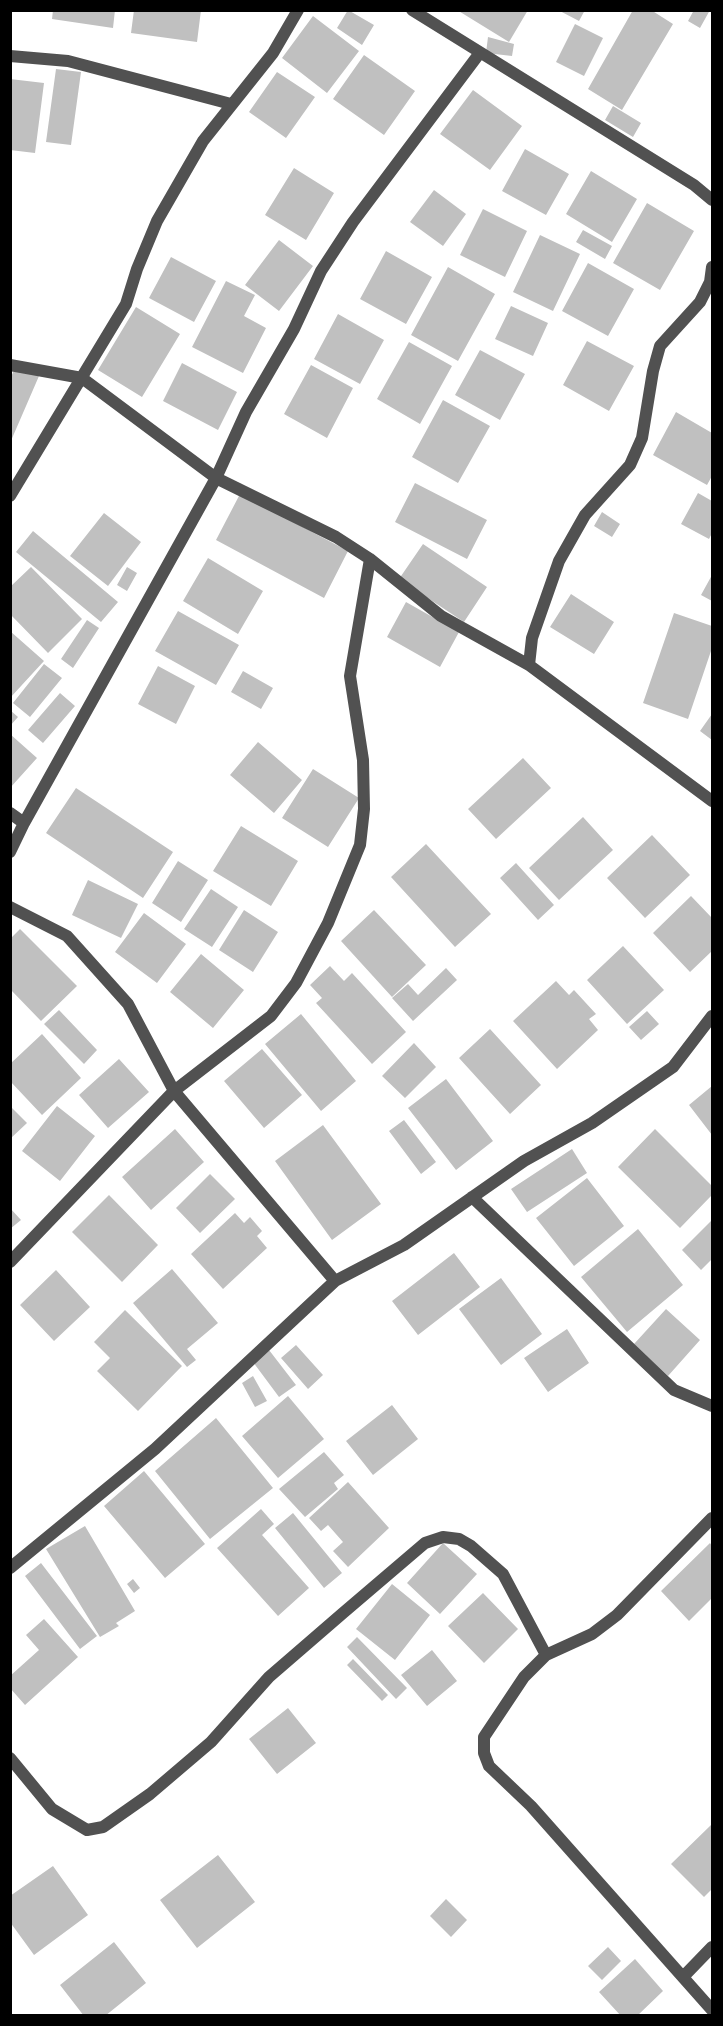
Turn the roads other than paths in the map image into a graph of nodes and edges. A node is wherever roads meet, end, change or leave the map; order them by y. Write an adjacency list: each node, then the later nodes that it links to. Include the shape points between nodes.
1 (298, 10): 5 (street, via 273,53)
2 (412, 10): 3 (street)
3 (479, 54): 6 (street, via 694,185); 10 (street, via 321,271 294,329 246,412)
4 (10, 56): 5 (street, via 68,61)
5 (231, 104): 9 (street, via 203,141 157,222 136,269 126,304)
6 (712, 200)
7 (712, 267): 13 (street, via 700,302 660,346 642,438 630,465 585,514 559,561 532,638)
8 (10, 365): 9 (street)
9 (82, 378): 10 (street); 11 (street)
10 (216, 478): 12 (street, via 336,537); 16 (street)
11 (10, 496)
12 (370, 559): 13 (street, via 441,616); 20 (street, via 350,676 363,760 360,845 296,983 271,1016)
13 (529, 665): 14 (street)
14 (712, 801)
15 (10, 813): 16 (street)
16 (24, 823): 17 (street)
17 (10, 852)
18 (10, 907): 20 (street, via 67,936 128,1004)
19 (712, 1016): 21 (street, via 673,1067 592,1123 524,1161)
20 (174, 1091): 22 (street); 23 (street)
21 (472, 1197): 23 (street, via 404,1245); 24 (street, via 674,1390)
22 (10, 1262)
23 (335, 1281): 26 (street, via 155,1449)
24 (712, 1406)
25 (712, 1518): 27 (street, via 617,1615 592,1634)
26 (10, 1568)
27 (546, 1655): 28 (street, via 503,1574 471,1546 443,1537 425,1543 311,1640 269,1677 211,1742 150,1794 103,1827 87,1830 52,1809); 30 (street, via 524,1677 484,1737 489,1766 531,1806)
28 (10, 1758)
29 (712, 1947): 30 (street)
30 (683, 1977): 31 (street)
31 (712, 2010)

